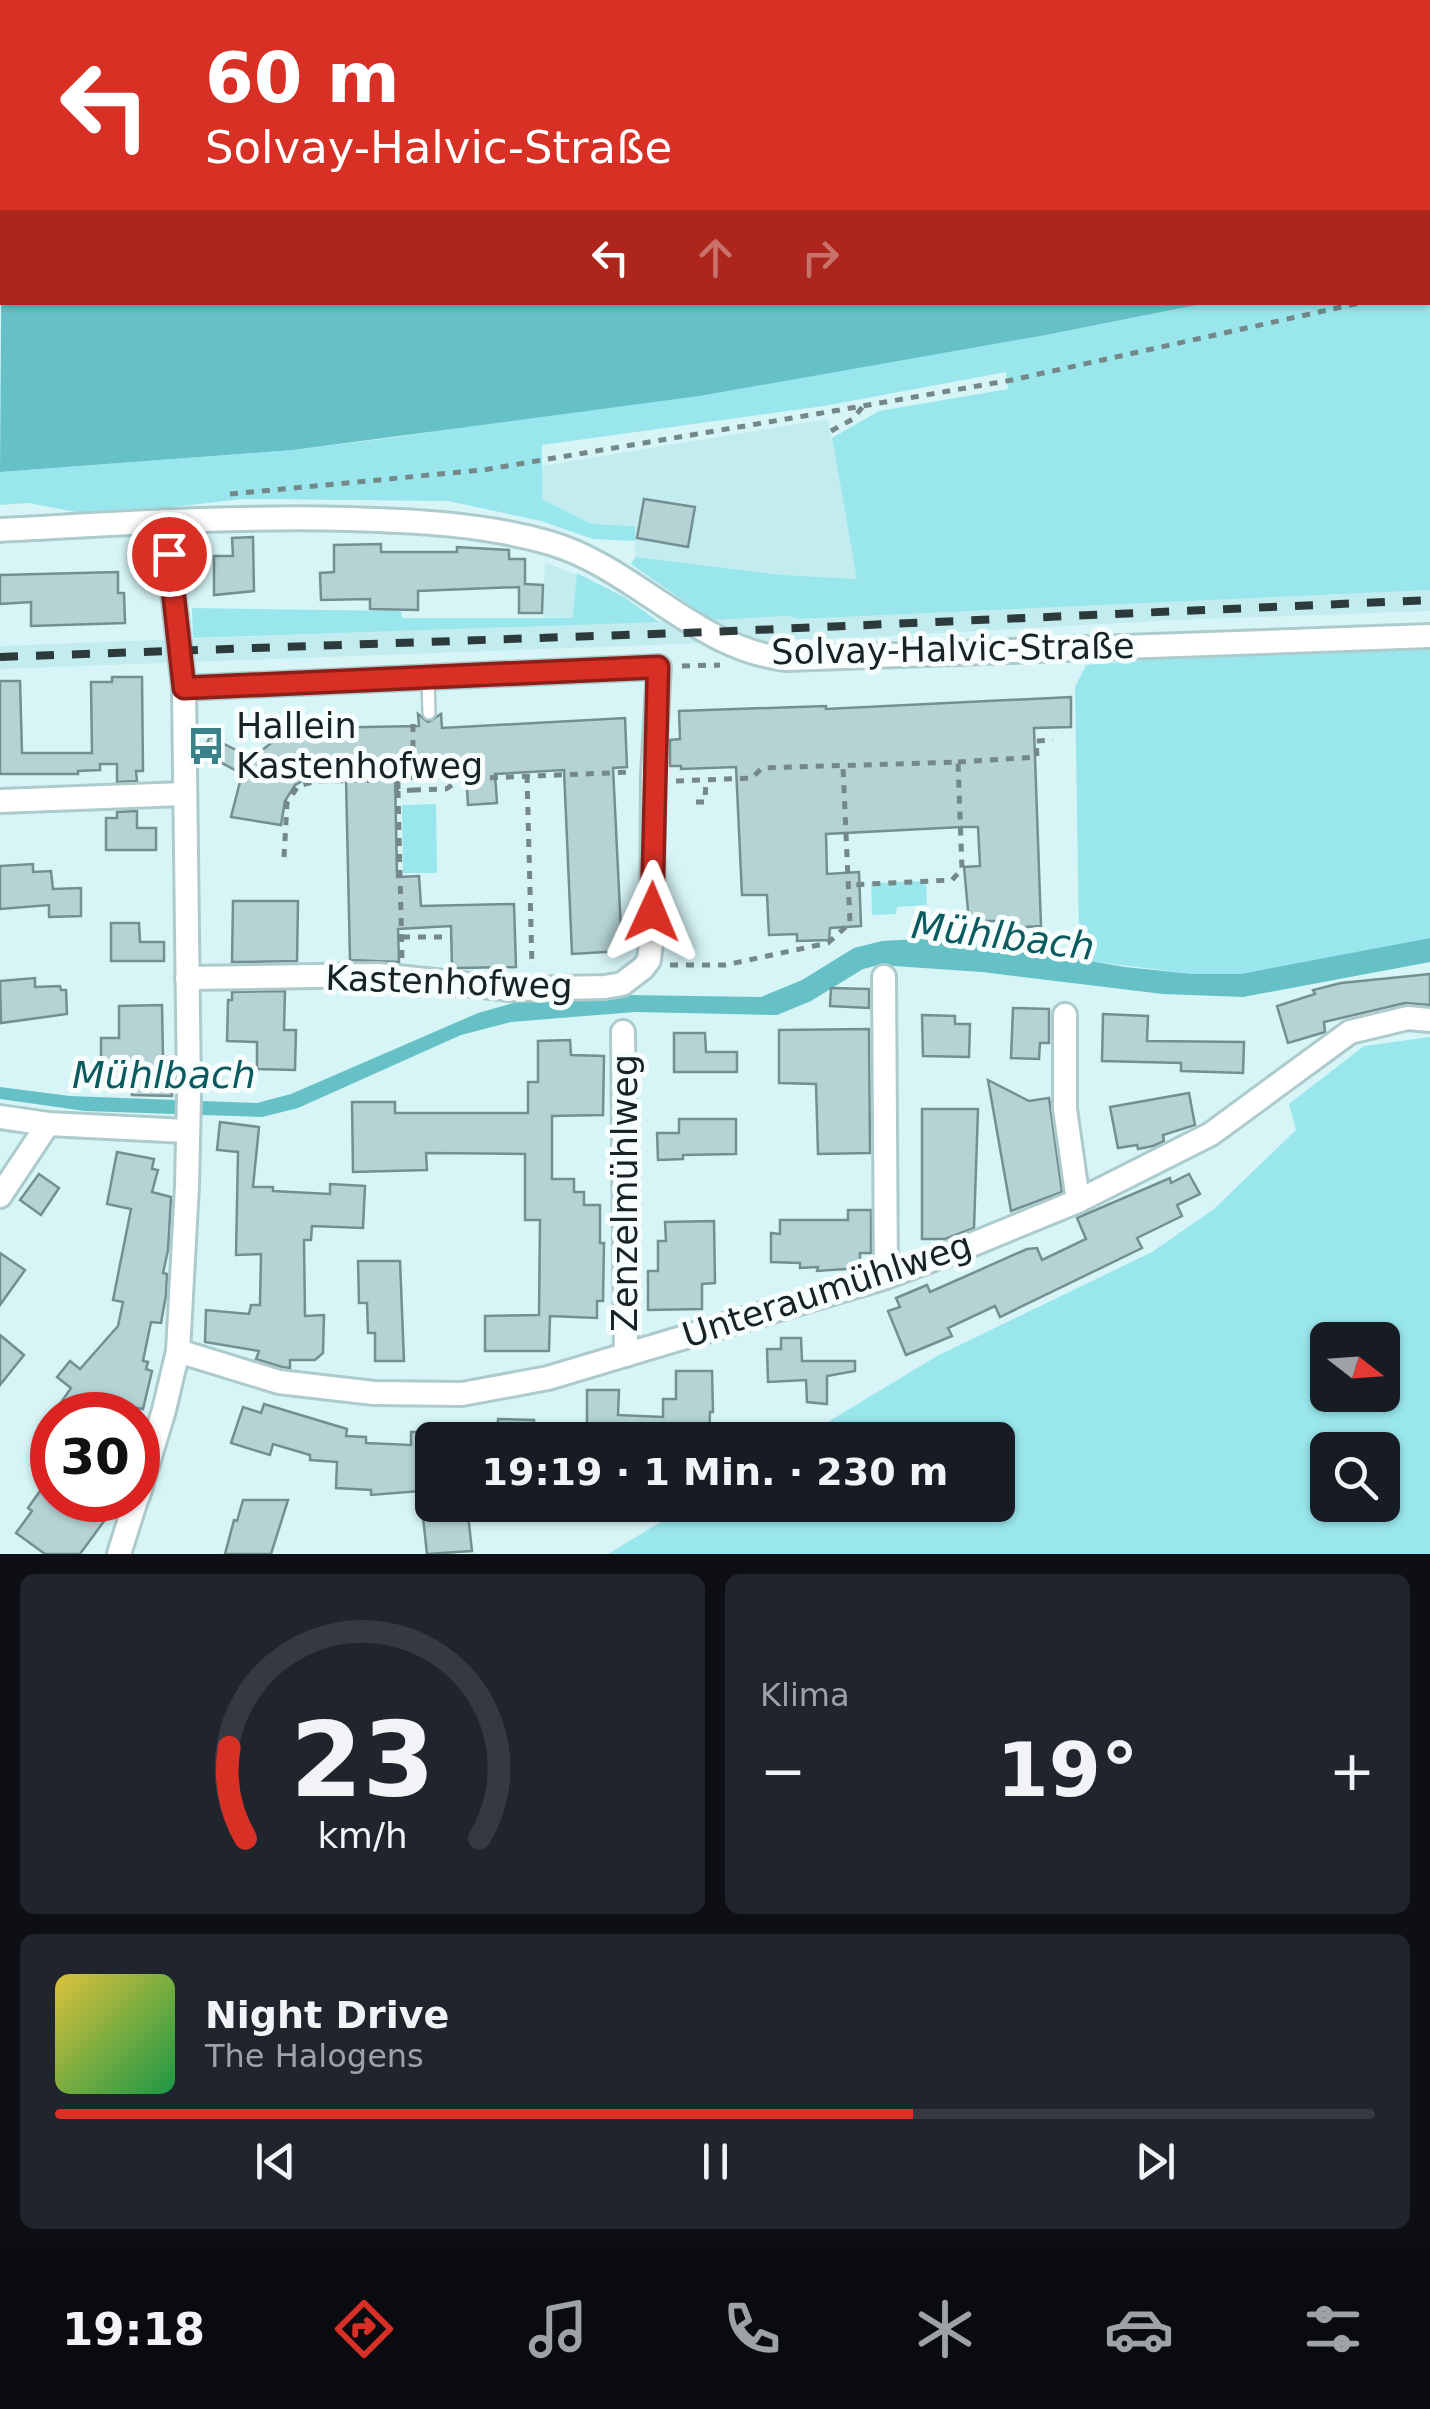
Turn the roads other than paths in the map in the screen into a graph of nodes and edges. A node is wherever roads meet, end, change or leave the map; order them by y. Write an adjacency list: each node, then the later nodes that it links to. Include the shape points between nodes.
1 (165, 521): 2 (street); 3 (street, Solvay-Halvic-Straße, via 410,521 499,530 588,558 739,649 786,659); 5 (street)
2 (0, 530)
3 (1430, 636)
4 (420, 677): 5 (street); 6 (lane); 10 (street, Kastenhofweg, via 658,667 649,960 622,984 532,990 402,976)
5 (184, 688): 7 (street)
6 (429, 714)
7 (183, 794): 8 (street); 10 (street)
8 (0, 801)
9 (884, 977): 19 (street)
10 (187, 978): 14 (street)
11 (1065, 1015): 18 (street, via 1066,1109)
12 (1430, 1020): 18 (street, Unteraumühlweg, via 1408,1018 1350,1032 1211,1134)
13 (623, 1032): 21 (street, Zenzelmühlweg)
14 (188, 1114): 16 (street); 20 (street)
15 (0, 1117): 16 (street)
16 (48, 1124): 17 (street)
17 (0, 1196)
18 (1078, 1201): 19 (street, Unteraumühlweg)
19 (886, 1278): 21 (street, Unteraumühlweg)
20 (178, 1352): 21 (street, Unteraumühlweg, via 279,1382 462,1394); 22 (street)
21 (626, 1355)
22 (160, 1423)
23 (129, 1522): 24 (street)
24 (119, 1554)

